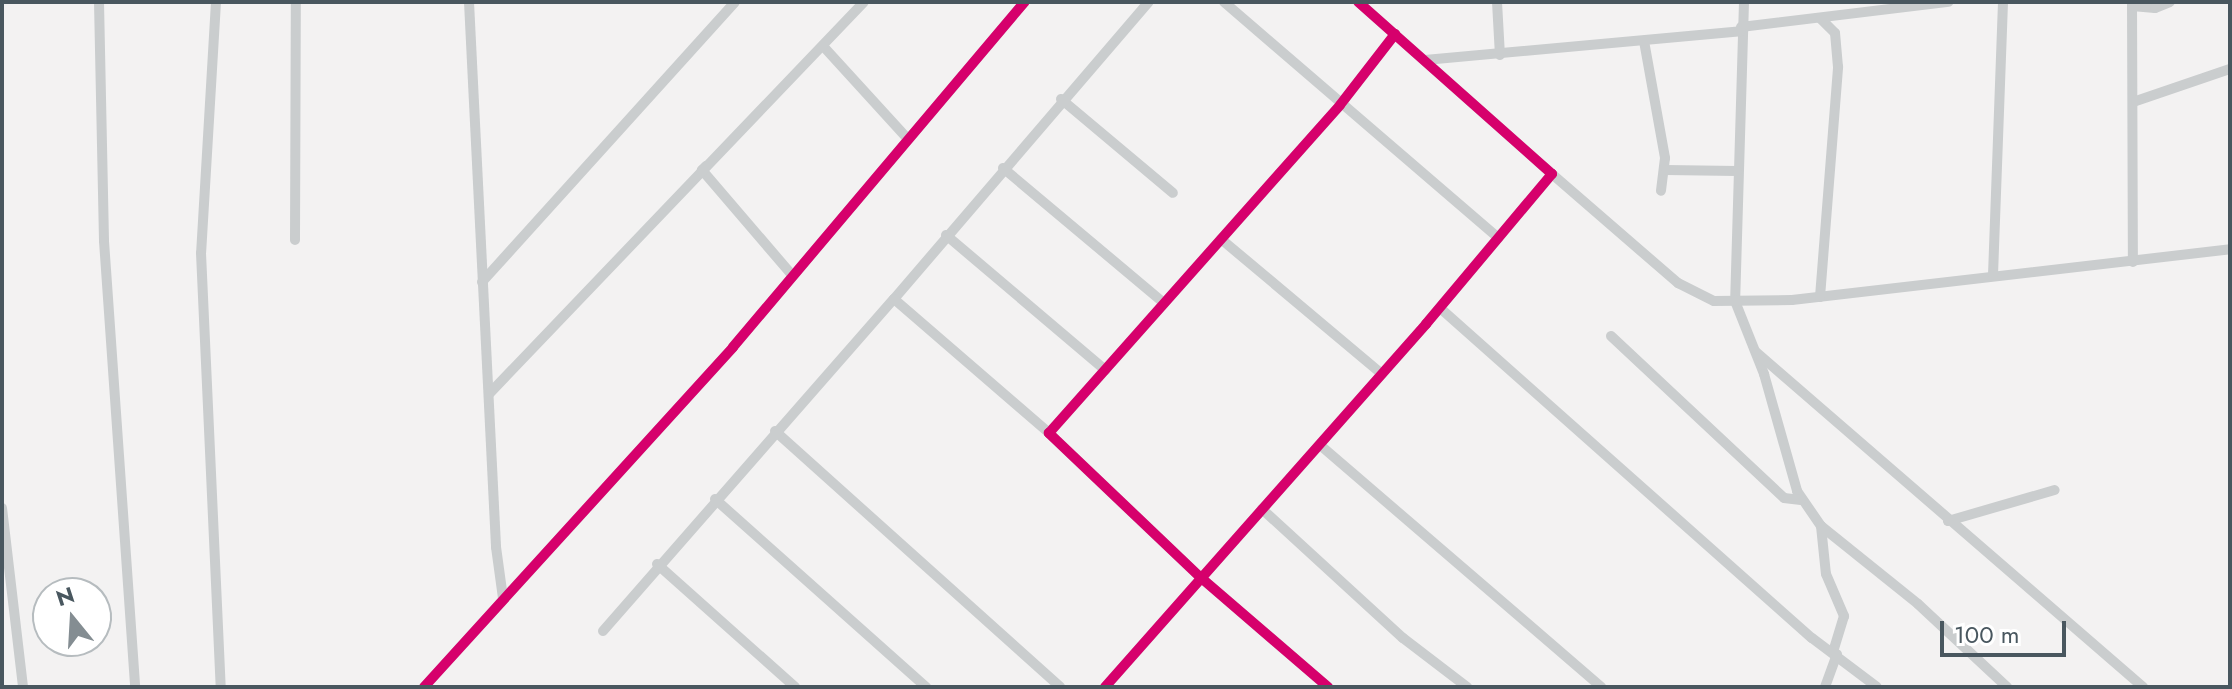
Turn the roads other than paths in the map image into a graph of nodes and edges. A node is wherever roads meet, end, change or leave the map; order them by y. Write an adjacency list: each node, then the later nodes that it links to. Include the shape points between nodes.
1 (99, 2): 71 (street, via 104,241)
2 (216, 2): 72 (street, via 201,253)
3 (296, 2): 39 (street)
4 (469, 2): 44 (street)
5 (735, 2): 44 (street)
6 (866, 2): 21 (street); 30 (street)
7 (1025, 2): 28 (street)
8 (1149, 2): 25 (street)
9 (1224, 2): 27 (street)
10 (1358, 2): 19 (street)
11 (1497, 2): 22 (street)
12 (1744, 2): 18 (street)
13 (1948, 2): 17 (street)
14 (2003, 2): 43 (street)
15 (2170, 2): 16 (street, via 2155,8)
16 (2132, 4): 26 (street)
17 (1821, 19): 18 (street); 45 (street, via 1835,33 1838,67)
18 (1741, 29): 20 (street); 32 (street)
19 (1395, 34): 23 (street); 27 (street)
20 (1644, 41): 22 (street); 31 (street)
21 (823, 46): 28 (street); 30 (street)
22 (1500, 55): 23 (street)
23 (1425, 60): 33 (street)
24 (2230, 69): 26 (street)
25 (1061, 99): 29 (street); 35 (street)
26 (2136, 101): 41 (street)
27 (1340, 105): 37 (street); 38 (street)
28 (907, 138): 42 (street)
29 (1003, 168): 36 (street); 48 (street)
30 (702, 170): 42 (street); 54 (street)
31 (1666, 170): 32 (street); 34 (street)
32 (1737, 171): 47 (street)
33 (1552, 174): 37 (street); 47 (street, via 1678,283 1702,297)
34 (1661, 191)
35 (1173, 193)
36 (946, 235): 46 (street); 52 (street)
37 (1498, 238): 49 (street)
38 (1221, 239): 48 (street); 53 (street)
39 (295, 240)
40 (2230, 249): 41 (street)
41 (2133, 262): 43 (street)
42 (791, 274): 67 (street, via 733,347)
43 (1993, 275): 45 (street)
44 (482, 282): 54 (street)
45 (1820, 297): 47 (street)
46 (894, 299): 55 (street); 56 (street)
47 (1735, 301): 51 (street)
48 (1164, 303): 52 (street)
49 (1440, 308): 53 (street); 69 (street)
50 (1611, 336): 60 (street, via 1784,498)
51 (1754, 350): 60 (street); 63 (street)
52 (1105, 370): 56 (street)
53 (1382, 374): 57 (street)
54 (489, 394): 67 (street)
55 (775, 431): 59 (street); 76 (street)
56 (1049, 433): 66 (street)
57 (1320, 445): 62 (street); 80 (street)
58 (2055, 490): 63 (street)
59 (715, 499): 65 (street); 75 (street)
60 (1801, 500): 64 (street)
61 (2, 508): 70 (street)
62 (1262, 509): 66 (street); 79 (street, via 1403,638)
63 (1948, 521): 84 (street)
64 (1821, 526): 69 (street, via 1826,574 1844,616); 83 (street, via 1918,604)
65 (657, 564): 68 (street); 74 (street)
66 (1200, 577): 77 (street); 78 (street)
67 (503, 598): 73 (street)
68 (603, 631)
69 (1835, 653): 81 (street); 82 (street)
70 (23, 687)
71 (135, 687)
72 (221, 687)
73 (424, 687)
74 (795, 687)
75 (926, 687)
76 (1060, 687)
77 (1105, 687)
78 (1328, 687)
79 (1467, 687)
80 (1601, 687)
81 (1825, 687)
82 (1877, 687)
83 (2007, 687)
84 (2143, 687)

